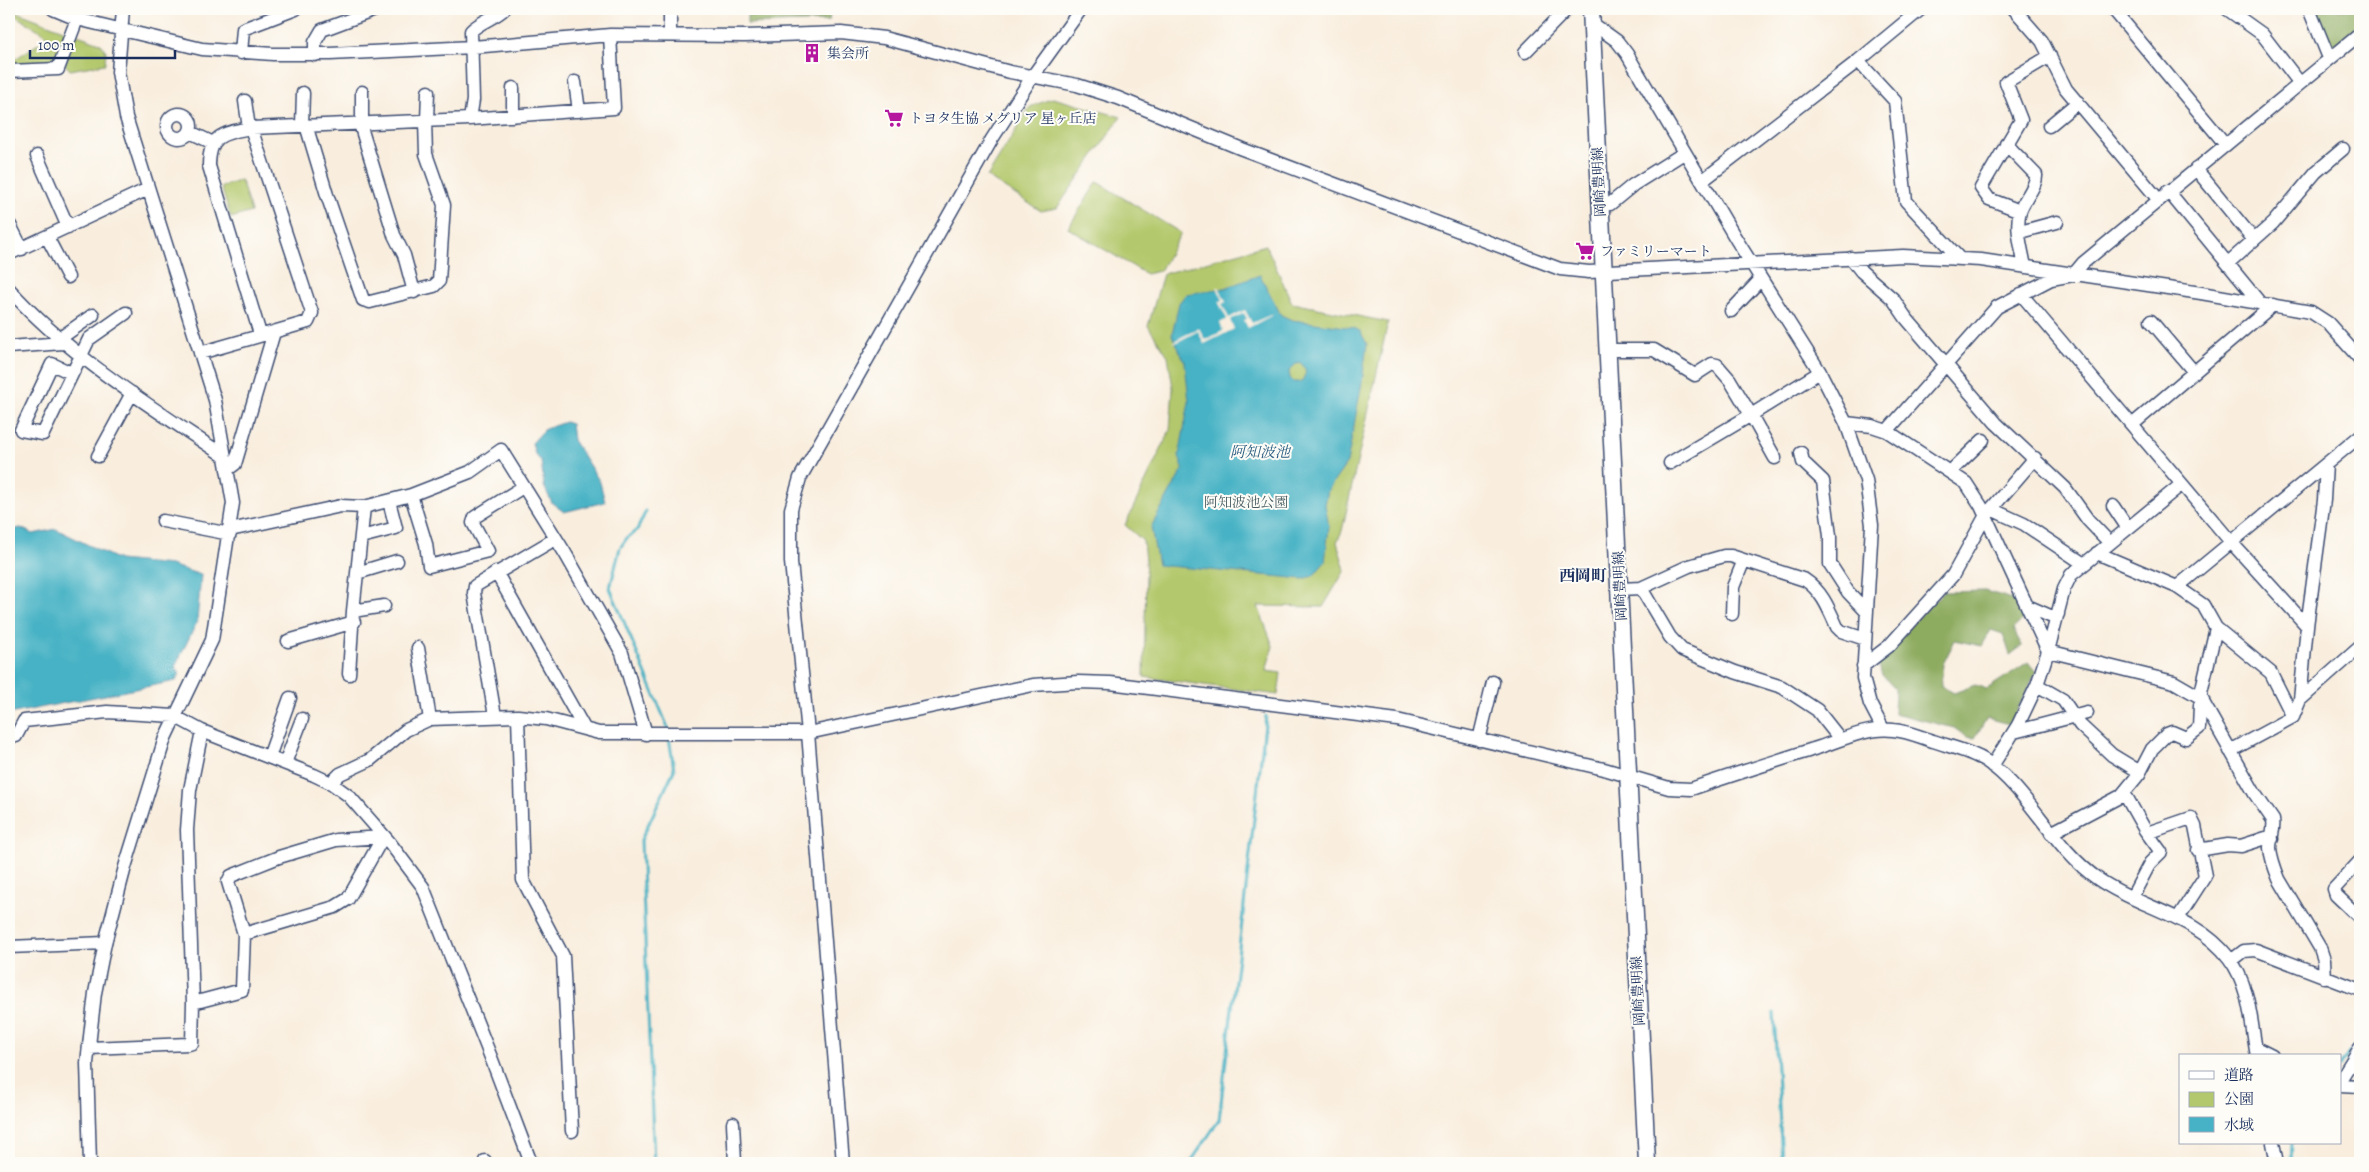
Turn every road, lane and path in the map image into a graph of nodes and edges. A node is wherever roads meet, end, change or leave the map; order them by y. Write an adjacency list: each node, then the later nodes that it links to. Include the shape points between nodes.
1 (53, 9): 15 (street)
2 (123, 9): 16 (street)
3 (295, 9): 22 (street, via 243,29)
4 (378, 9): 23 (street, via 322,30 314,42)
5 (504, 9): 20 (street, via 471,31)
6 (670, 9): 17 (street)
7 (1081, 9): 28 (street)
8 (1567, 9): 21 (street)
9 (1921, 9): 26 (street)
10 (2014, 9): 24 (street, via 2042,41)
11 (2113, 9): 48 (street)
12 (2228, 9): 30 (street, via 2262,34)
13 (2309, 9): 25 (street)
14 (1591, 16): 50 (street, via 1627,54); 56 (main road, 岡崎豊明線)
15 (77, 18): 16 (street); 27 (street, via 58,69)
16 (120, 30): 22 (street, via 202,49); 54 (street, via 118,72 121,90)
17 (670, 34): 19 (street); 28 (street, via 841,33 884,38)
18 (2360, 34): 25 (street)
19 (610, 35): 20 (street); 37 (street, via 614,108)
20 (473, 47): 23 (street); 39 (street)
21 (1525, 52)
22 (240, 53): 23 (street)
23 (315, 55)
24 (2050, 56): 36 (street, via 2066,89); 47 (street, via 2006,82 2022,120)
25 (2329, 58): 30 (street)
26 (1858, 61): 53 (street); 67 (street, via 1895,101 1906,201)
27 (9, 71)
28 (1032, 77): 71 (street, via 1077,84 1118,98 1242,149 1560,269); 167 (street, via 987,148 800,478 791,509 790,554)
29 (575, 82): 37 (street)
30 (2299, 82): 48 (street)
31 (513, 88): 38 (street)
32 (302, 92): 42 (street)
33 (362, 92): 41 (street)
34 (428, 92): 40 (street)
35 (246, 101): 44 (street)
36 (2078, 102): 43 (street); 55 (street)
37 (579, 111): 38 (street)
38 (513, 116): 39 (street)
39 (470, 119): 40 (street)
40 (426, 121): 41 (street); 76 (street, via 426,154 444,205 439,281 434,286)
41 (361, 123): 42 (street); 76 (street)
42 (304, 125): 44 (street); 76 (street, via 363,300 370,302)
43 (2049, 126)
44 (250, 128): 46 (street, via 223,134); 84 (street, via 312,312 308,322)
45 (190, 132): 46 (street)
46 (213, 143): 85 (street, via 209,166)
47 (2006, 144): 57 (street, via 2036,175); 57 (street, via 1981,188 1989,199)
48 (2226, 144): 52 (street)
49 (2343, 149): 63 (street, via 2316,172 2273,223)
50 (1684, 153): 53 (street); 56 (street, via 1633,185 1610,204)
51 (37, 156): 60 (street)
52 (2196, 169): 55 (street); 63 (street)
53 (1702, 181): 69 (street)
54 (148, 189): 60 (street); 89 (street)
55 (2163, 195): 68 (street); 72 (street)
56 (1600, 205): 71 (main road, 岡崎豊明線)
57 (2020, 212): 61 (street)
58 (2057, 222): 61 (street)
59 (10, 225): 64 (street)
60 (68, 227): 62 (street)
61 (2020, 232): 70 (street)
62 (47, 237): 64 (street); 73 (street)
63 (2254, 240): 68 (street)
64 (22, 248): 65 (street)
65 (9, 254)
66 (1851, 258): 67 (street); 69 (street); 92 (street, via 1893,299)
67 (1960, 258): 70 (street)
68 (2228, 262): 78 (street)
69 (1752, 263): 71 (street); 74 (street)
70 (2025, 267): 72 (street)
71 (1604, 271): 88 (main road, 岡崎豊明線)
72 (2073, 275): 77 (street, via 2050,279); 78 (street)
73 (68, 277)
74 (1761, 279): 80 (street); 93 (street)
75 (9, 289): 86 (street)
76 (414, 292)
77 (2022, 294): 92 (street, via 1997,307); 99 (street)
78 (2260, 303): 79 (street)
79 (2273, 306): 91 (street, via 2321,316); 94 (street)
80 (1731, 310)
81 (126, 313): 90 (street, via 89,339)
82 (93, 315): 86 (street)
83 (2151, 321): 94 (street)
84 (274, 332): 85 (street); 110 (street, via 235,464)
85 (260, 334): 89 (street)
86 (61, 341): 87 (street); 90 (street)
87 (11, 350)
88 (1607, 350): 97 (street, via 1654,350 1695,375 1717,364); 134 (main road, 岡崎豊明線)
89 (200, 353): 105 (street, via 215,400)
90 (79, 355): 95 (street, via 43,434 21,430 52,364); 96 (street)
91 (2360, 359)
92 (1946, 364): 100 (street); 107 (street, via 1996,423)
93 (1820, 372): 97 (street); 98 (street)
94 (2194, 372): 99 (street)
95 (71, 373)
96 (132, 393): 104 (street); 105 (street)
97 (1751, 415): 106 (street); 108 (street)
98 (1846, 424): 100 (street); 137 (street, via 1866,480 1872,525)
99 (2132, 425): 112 (street)
100 (1887, 431): 111 (street)
101 (2360, 436): 109 (street)
102 (1983, 440): 111 (street)
103 (1801, 453): 137 (street, via 1803,462 1823,481 1830,564 1848,592)
104 (98, 456)
105 (224, 456): 110 (street)
106 (1775, 458)
107 (2035, 458): 118 (street); 124 (street)
108 (1670, 464)
109 (2326, 464): 125 (street); 141 (street)
110 (227, 470): 121 (street, via 233,503)
111 (1950, 472): 118 (street, via 1966,483)
112 (2182, 484): 120 (street); 125 (street)
113 (523, 487): 114 (street, via 501,450 470,472); 114 (street, via 475,517 474,523 488,551 429,566 426,544); 123 (street)
114 (411, 496): 115 (street)
115 (389, 501): 117 (street); 122 (street, via 396,528)
116 (2113, 506): 120 (street)
117 (364, 507): 121 (street, via 341,506); 122 (street)
118 (1988, 512): 129 (street, via 2024,524); 136 (street); 148 (street, via 1953,575 1888,646)
119 (163, 521): 121 (street)
120 (2128, 527): 124 (street)
121 (230, 532): 156 (street, via 212,640)
122 (361, 537): 131 (street)
123 (555, 539): 130 (street); 168 (street, via 626,662)
124 (2109, 542): 126 (street)
125 (2231, 542): 133 (street); 141 (street)
126 (2097, 553): 129 (street); 133 (street)
127 (1744, 560): 132 (street, via 1724,556 1689,566); 138 (street, via 1734,587); 143 (street, via 1805,580 1822,597 1841,631)
128 (397, 561): 131 (street)
129 (2084, 564): 139 (street, via 2071,575 2064,588)
130 (496, 572): 157 (street, via 475,586 474,592); 163 (street)
131 (357, 573): 140 (street)
132 (1641, 588): 134 (street); 171 (street, via 1670,637 1682,650 1782,687 1810,704)
133 (2177, 588): 142 (street, via 2203,605)
134 (1620, 589): 177 (main road, 岡崎豊明線)
135 (384, 606): 140 (street)
136 (2027, 606): 139 (street, via 2050,616); 147 (street)
137 (1867, 612): 143 (street)
138 (1732, 614)
139 (2058, 614): 147 (street)
140 (353, 616): 144 (street); 149 (street)
141 (2306, 626): 154 (street)
142 (2216, 628): 153 (street); 159 (street, via 2271,673)
143 (1865, 639): 148 (street)
144 (288, 640)
145 (2360, 647): 154 (street)
146 (418, 648): 162 (street)
147 (2048, 652): 151 (street); 153 (street, via 2174,682)
148 (1864, 666): 164 (street, via 1864,690)
149 (350, 674)
150 (1492, 682): 170 (street)
151 (2038, 685): 160 (street, via 2063,700); 166 (street)
152 (290, 698): 173 (street)
153 (2202, 698): 172 (street); 176 (street, via 2199,728 2186,738 2172,732 2167,734 2152,749)
154 (2300, 700): 159 (street)
155 (2088, 713): 160 (street)
156 (174, 716): 165 (street); 169 (street, via 107,712 24,721 16,736); 190 (street, via 153,776)
157 (495, 716): 158 (street); 162 (street)
158 (518, 716): 163 (street); 203 (street, via 523,880 563,956)
159 (2293, 717): 172 (street)
160 (2074, 718): 166 (street); 176 (street, via 2112,755)
161 (302, 719): 174 (street)
162 (430, 719): 178 (street, via 406,730 370,760 340,774)
163 (584, 728): 168 (street, via 600,733)
164 (1883, 729): 171 (street); 175 (street, via 1908,732 1956,747)
165 (202, 731): 173 (street); 195 (street, via 190,790 188,830)
166 (2014, 732): 175 (street)
167 (808, 733): 168 (street); 170 (street, via 1033,685 1078,682 1110,683 1397,720); 208 (street)
168 (646, 734)
169 (9, 736)
170 (1479, 740): 177 (street)
171 (1838, 740): 177 (street, via 1691,789 1668,788)
172 (2230, 751): 183 (street, via 2273,820)
173 (269, 757): 174 (street)
174 (285, 763): 178 (street)
175 (1992, 766): 180 (street)
176 (2140, 772): 179 (street)
177 (1629, 777): 209 (main road, 岡崎豊明線)
178 (331, 783): 182 (street, via 349,796)
179 (2121, 796): 180 (street); 181 (street, via 2130,802)
180 (2051, 833): 186 (street, via 2082,868)
181 (2147, 833): 184 (street, via 2191,818); 186 (street, via 2161,852 2150,863)
182 (384, 837): 189 (street, via 348,899 335,907); 189 (street, via 336,840 279,857 232,876 228,882); 206 (street, via 423,886)
183 (2272, 839): 184 (street); 193 (street, via 2270,847 2278,880 2320,948)
184 (2198, 850): 188 (street, via 2204,880)
185 (2360, 861): 187 (street, via 2334,890)
186 (2132, 897): 188 (street)
187 (2358, 916)
188 (2178, 918): 192 (street, via 2209,936)
189 (244, 934): 195 (street, via 242,990)
190 (105, 943): 191 (street); 196 (street)
191 (9, 947)
192 (2231, 961): 193 (street, via 2244,951 2256,950); 198 (street, via 2244,989)
193 (2325, 978): 194 (street)
194 (2360, 990)
195 (193, 1003): 196 (street, via 192,1043)
196 (89, 1048): 205 (street)
197 (2360, 1048): 199 (street)
198 (2256, 1052)
199 (2342, 1077)
200 (2342, 1085): 201 (street)
201 (2360, 1086)
202 (733, 1123): 207 (street)
203 (572, 1131)
204 (2273, 1144): 210 (street)
205 (90, 1163)
206 (531, 1163)
207 (734, 1163)
208 (843, 1163)
209 (1647, 1163)
210 (2277, 1163)

